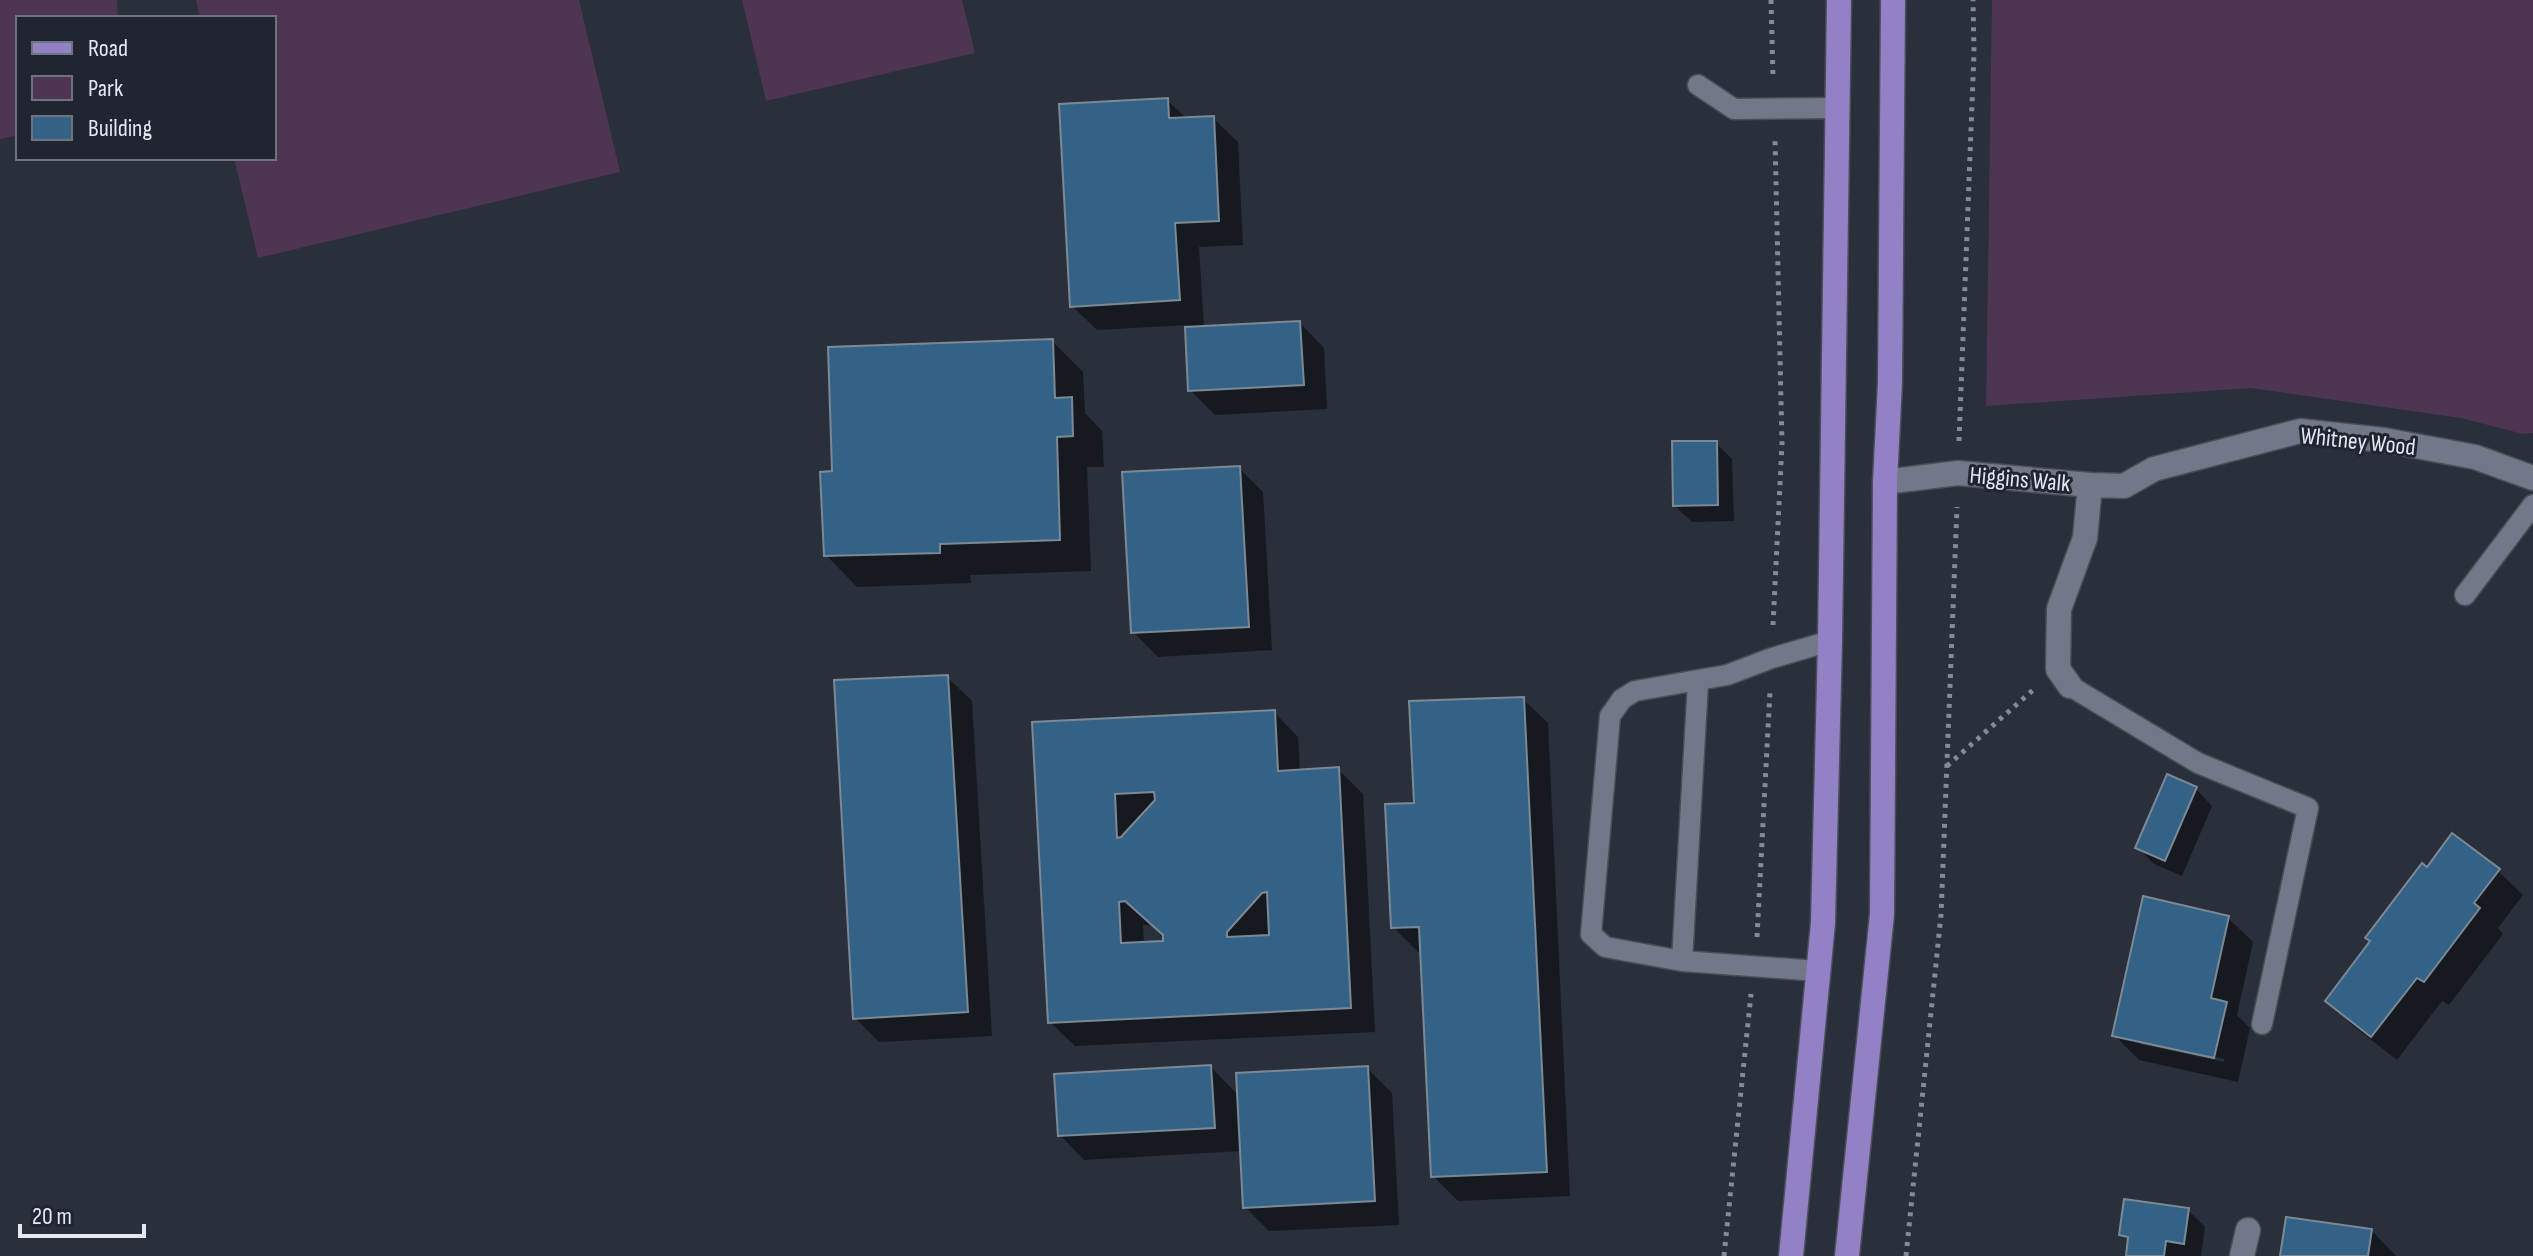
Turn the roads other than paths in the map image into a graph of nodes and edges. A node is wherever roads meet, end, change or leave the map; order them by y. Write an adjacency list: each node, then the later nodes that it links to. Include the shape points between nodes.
1 (1839, 0): 4 (main road)
2 (1893, 0): 6 (main road)
3 (1698, 85): 4 (lane, via 1734,109)
4 (1838, 108): 10 (main road)
5 (2533, 478): 7 (street, Whitney Wood, via 2475,457 2300,431 2154,469 2124,486)
6 (1885, 482): 7 (street, Higgins Walk, via 1958,473); 18 (main road, via 1882,914)
7 (2090, 485): 11 (street, Higgins Walk, via 2085,538 2059,609)
8 (2533, 505): 9 (lane)
9 (2465, 595)
10 (1830, 641): 12 (lane); 14 (main road)
11 (2064, 677): 15 (lane, via 2198,763 2308,808)
12 (1698, 682): 13 (lane); 13 (lane, via 1635,691 1610,716 1592,915 1591,934 1605,947)
13 (1682, 961): 14 (lane)
14 (1818, 971): 17 (main road)
15 (2262, 1024)
16 (2248, 1230): 19 (street)
17 (1791, 1256)
18 (1847, 1256)
19 (2242, 1256)

